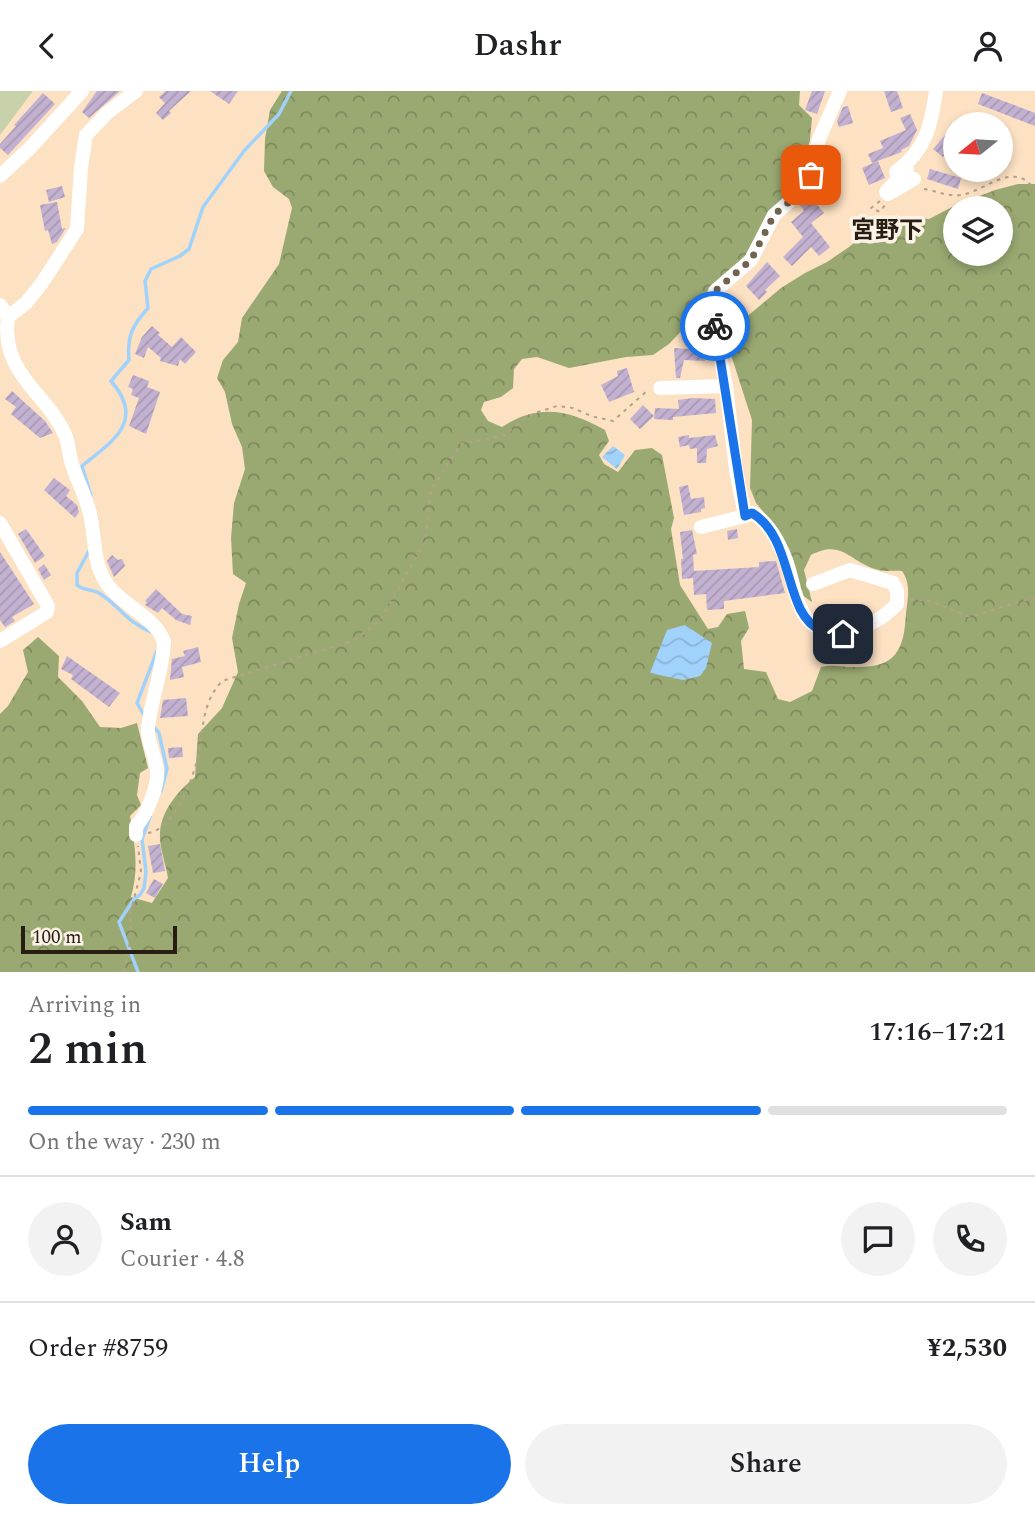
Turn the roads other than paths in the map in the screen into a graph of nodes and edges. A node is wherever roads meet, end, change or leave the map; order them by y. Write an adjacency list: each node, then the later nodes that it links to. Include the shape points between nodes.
1 (82, 91): 5 (street)
2 (136, 91): 7 (street, via 86,135 77,229 26,303)
3 (840, 91): 8 (street, via 805,188 774,215 751,260 715,291 718,355)
4 (936, 91): 6 (street, via 925,139 901,168 908,171 886,197)
5 (0, 176)
6 (915, 183)
7 (4, 311): 15 (street, via 10,357 67,440 105,581 160,631 164,642 148,730 158,772)
8 (726, 386): 9 (street); 10 (street)
9 (660, 389)
10 (745, 516): 12 (street); 13 (street, via 752,513 764,519 786,560 797,604 820,630 843,634 881,620 897,604 893,583 850,570)
11 (0, 523): 14 (street, via 48,606 47,612)
12 (701, 527)
13 (813, 584)
14 (2, 637)
15 (136, 835)

